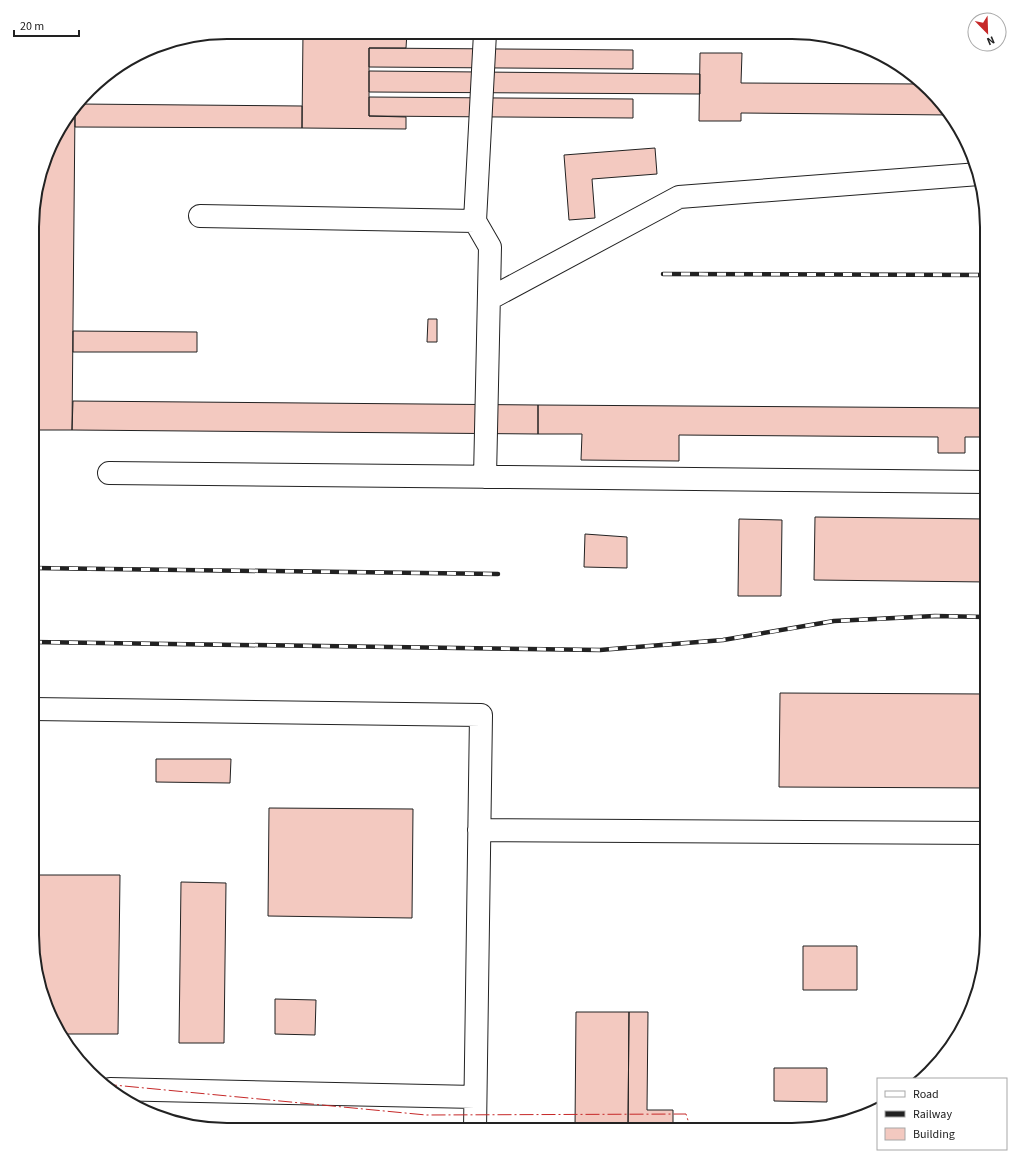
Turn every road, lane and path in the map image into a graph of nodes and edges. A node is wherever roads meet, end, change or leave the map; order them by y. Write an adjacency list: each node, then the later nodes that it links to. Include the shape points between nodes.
1 (485, 39): 4 (street)
2 (973, 174): 5 (street, via 679,197)
3 (200, 216): 4 (street)
4 (475, 221): 5 (street, via 490,247)
5 (489, 299): 7 (street)
6 (109, 473): 7 (street)
7 (485, 477): 8 (street)
8 (980, 482)
9 (39, 709): 10 (street, via 481,716)
10 (479, 830): 11 (street); 13 (street)
11 (980, 833)
12 (120, 1089): 13 (street)
13 (475, 1097): 14 (street)
14 (475, 1123)

